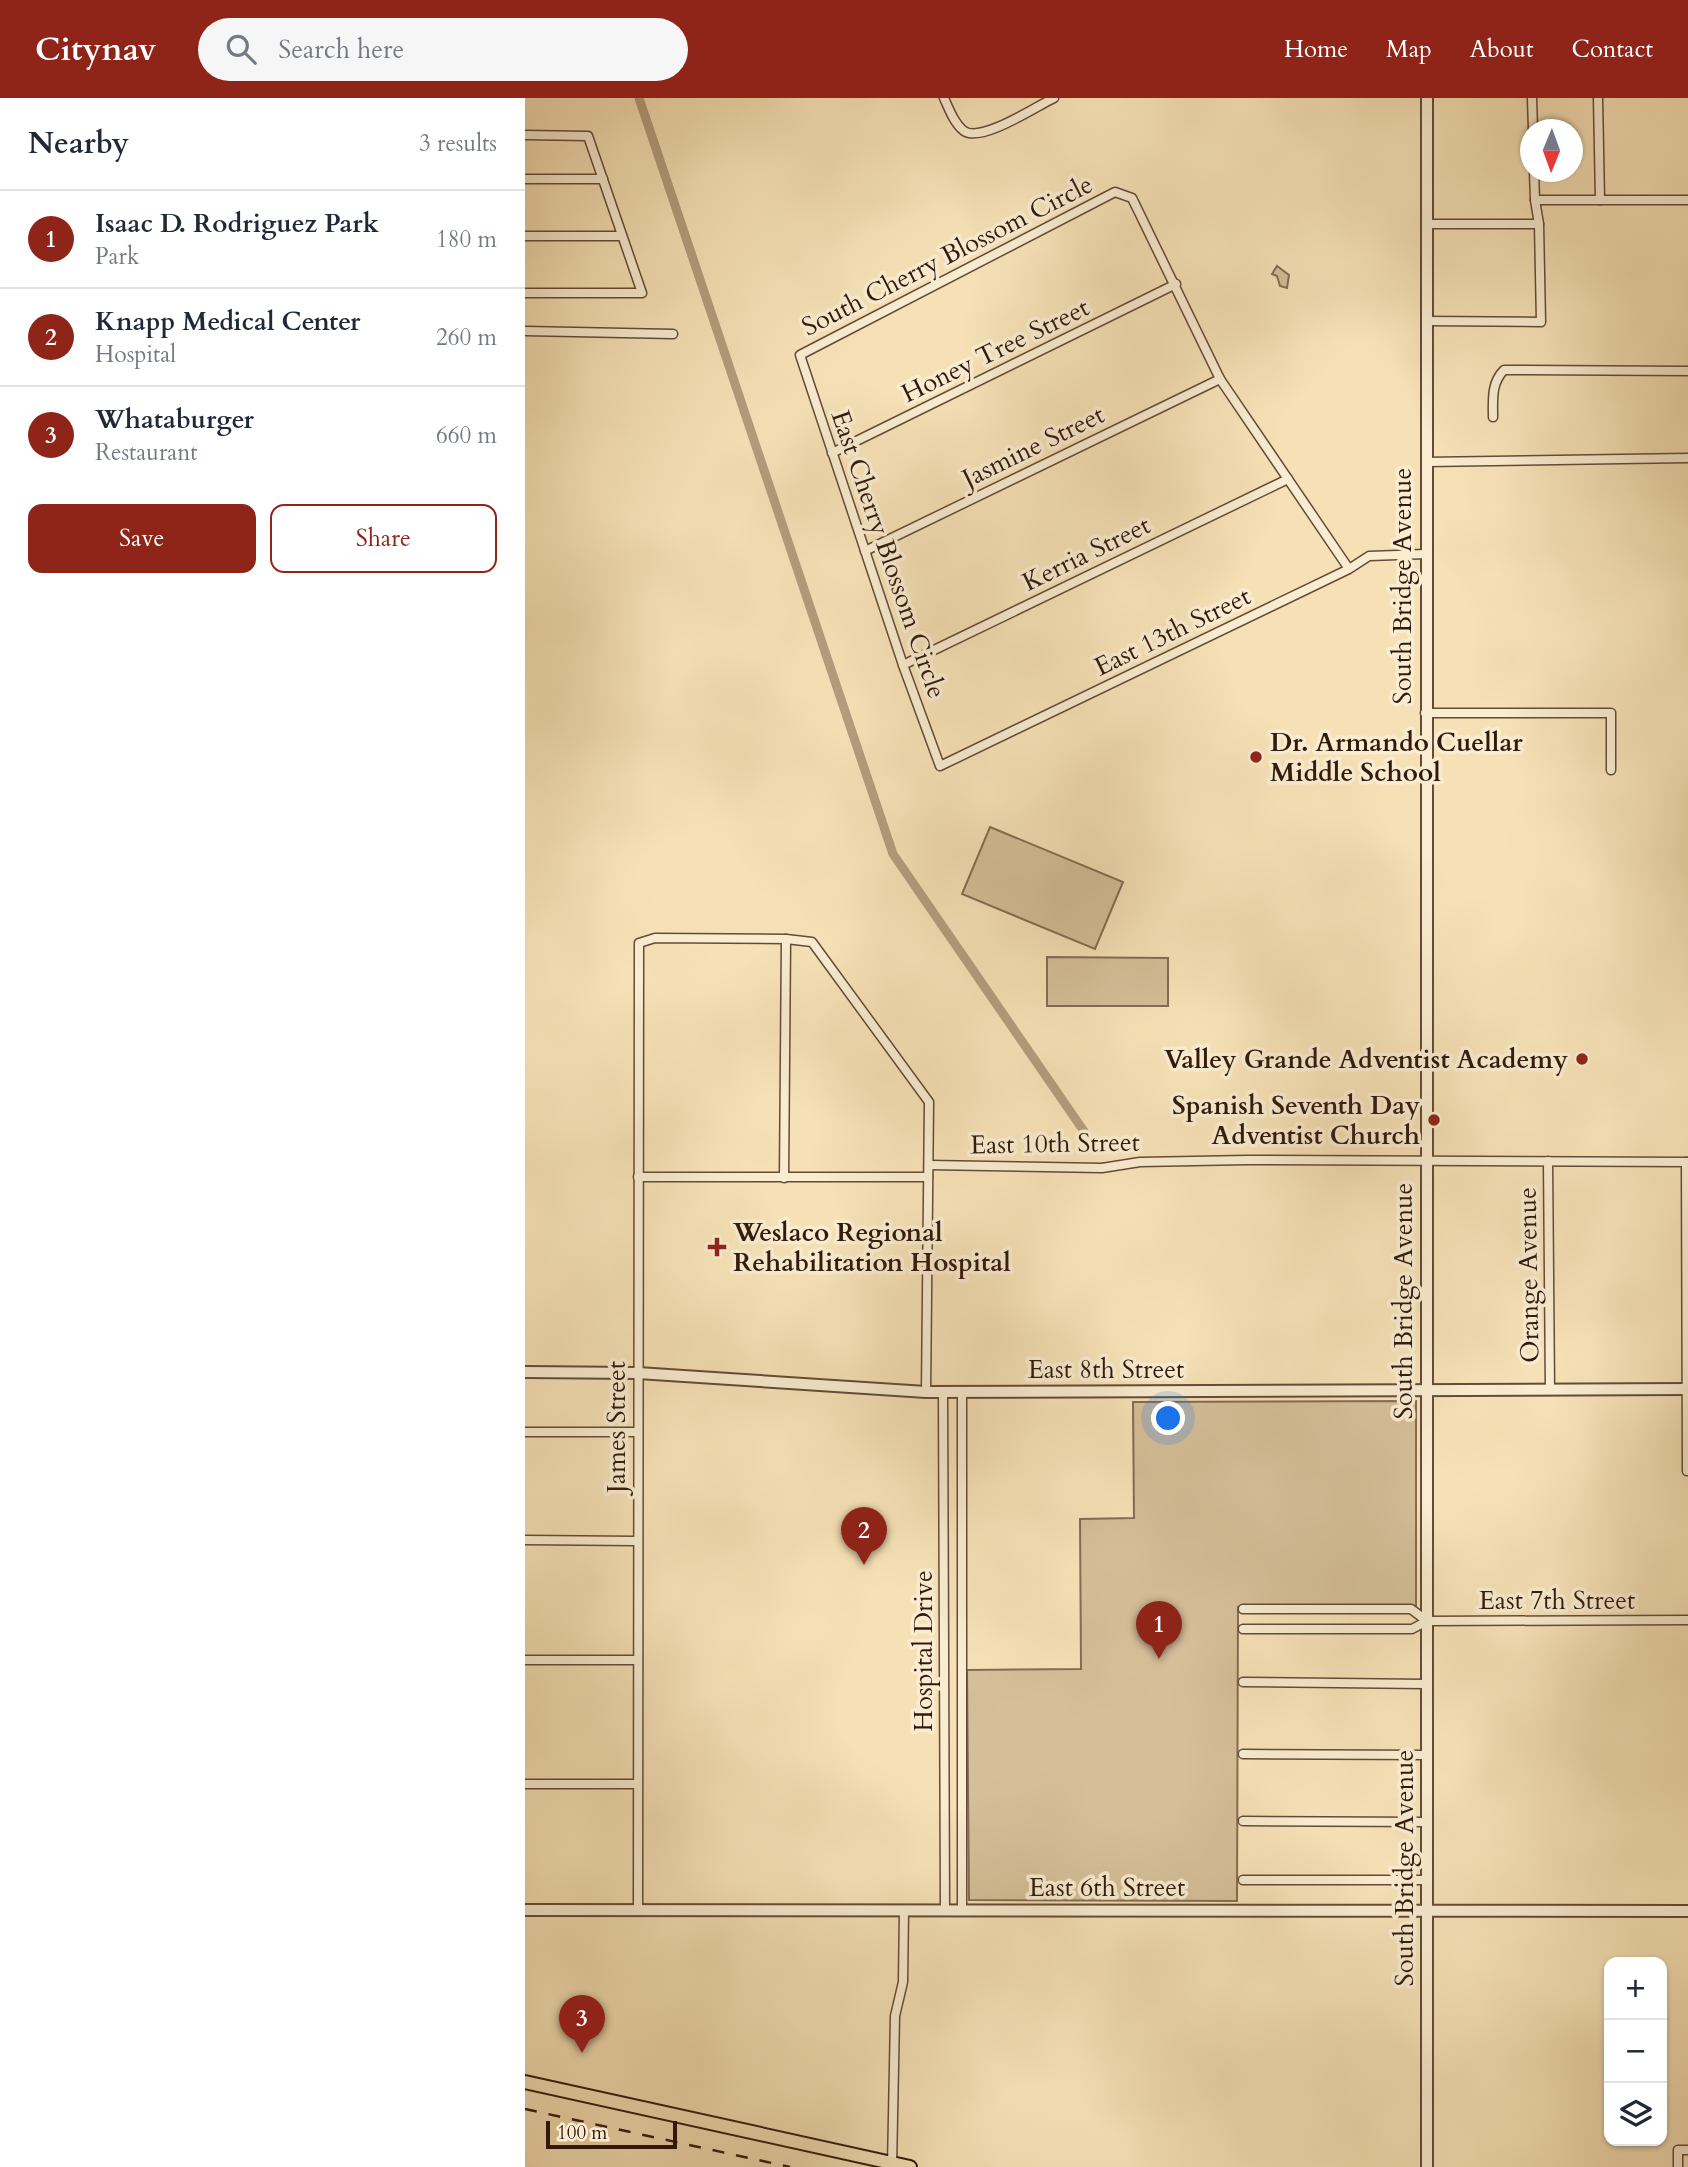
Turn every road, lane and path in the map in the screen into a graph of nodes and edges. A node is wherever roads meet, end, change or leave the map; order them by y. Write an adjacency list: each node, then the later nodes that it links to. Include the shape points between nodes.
1 (944, 98): 2 (street, via 957,125 967,133 982,135)
2 (1054, 98)
3 (1427, 98): 15 (street, South Bridge Avenue)
4 (1532, 98): 6 (street)
5 (1598, 98): 12 (street)
6 (1533, 119)
7 (525, 135): 9 (street, via 588,136)
8 (525, 179): 9 (street)
9 (603, 179): 17 (street)
10 (1534, 182): 11 (street)
11 (1535, 201): 12 (street); 14 (street)
12 (1600, 201): 13 (street)
13 (1688, 201)
14 (1539, 223): 15 (street); 20 (street, via 1541,322)
15 (1428, 224): 20 (street, South Bridge Avenue)
16 (525, 236): 17 (street)
17 (622, 236): 19 (street, via 642,293)
18 (1176, 284): 23 (street, South Cherry Blossom Circle, via 1132,198 1115,192); 25 (street); 27 (street, Honey Tree Street)
19 (525, 293)
20 (1426, 321): 29 (street, South Bridge Avenue)
21 (525, 331): 22 (street)
22 (673, 334)
23 (800, 355): 27 (street, East Cherry Blossom Circle)
24 (1688, 371): 26 (street, via 1504,370 1493,389)
25 (1220, 379): 30 (street); 31 (street, Jasmine Street)
26 (1493, 417)
27 (832, 453): 31 (street, East Cherry Blossom Circle)
28 (1688, 458): 29 (street)
29 (1426, 462): 32 (street, South Bridge Avenue)
30 (1288, 479): 33 (street); 34 (street, Kerria Street)
31 (865, 551): 34 (street, East Cherry Blossom Circle)
32 (1426, 554): 33 (street, East 13th Street, via 1369,556); 35 (street, South Bridge Avenue)
33 (1349, 569): 36 (street, East 13th Street)
34 (903, 665): 36 (street, East Cherry Blossom Circle)
35 (1425, 713): 37 (street, via 1611,713); 39 (street, South Bridge Avenue)
36 (940, 766)
37 (1611, 769)
38 (786, 939): 42 (street, via 812,942 929,1102); 43 (street, James Street, via 655,938 639,943); 45 (street)
39 (1425, 1161): 40 (street, East 10th Street); 42 (street, East 10th Street, via 1140,1162 1102,1168); 50 (street, South Bridge Avenue)
40 (1548, 1161): 41 (street, East 10th Street); 49 (street, Orange Avenue)
41 (1687, 1162): 48 (street)
42 (929, 1165): 44 (street)
43 (638, 1177): 45 (street); 47 (street, James Street)
44 (928, 1177): 45 (street); 51 (street)
45 (784, 1178)
46 (525, 1372): 47 (street, East 8th Street)
47 (638, 1373): 51 (street, East 8th Street); 55 (street, James Street)
48 (1688, 1389): 49 (street, East 8th Street); 56 (street)
49 (1550, 1390): 50 (street, East 8th Street)
50 (1426, 1391): 53 (street, East 8th Street); 61 (street, South Bridge Avenue)
51 (926, 1392): 52 (street, East 8th Street)
52 (943, 1392): 53 (street, East 8th Street); 75 (street, Hospital Drive)
53 (962, 1393): 76 (street, Hospital Drive)
54 (525, 1432): 55 (street)
55 (637, 1432): 58 (street, James Street)
56 (1687, 1471)
57 (525, 1540): 58 (street)
58 (637, 1541): 64 (street, James Street)
59 (1243, 1609): 61 (street, East 7th Street, via 1411,1609)
60 (1688, 1620): 61 (street, East 7th Street)
61 (1427, 1621): 62 (street, East 7th Street, via 1412,1629); 66 (street, South Bridge Avenue)
62 (1243, 1629)
63 (525, 1660): 64 (street)
64 (637, 1660): 70 (street, James Street)
65 (1243, 1682): 66 (street)
66 (1426, 1684): 68 (street, South Bridge Avenue)
67 (1243, 1754): 68 (street)
68 (1426, 1755): 72 (street, South Bridge Avenue)
69 (525, 1784): 70 (street)
70 (636, 1784): 79 (street, James Street)
71 (1243, 1821): 72 (street)
72 (1427, 1822): 74 (street, South Bridge Avenue)
73 (1243, 1880): 74 (street)
74 (1427, 1880): 80 (street, South Bridge Avenue)
75 (945, 1909): 76 (street, East 6th Street); 78 (street, East 6th Street)
76 (962, 1909): 80 (street, East 6th Street)
77 (525, 1910): 79 (street, East 6th Street)
78 (904, 1910): 79 (street, East 6th Street); 84 (street, via 903,1982 895,2016)
79 (638, 1911)
80 (1427, 1911): 81 (street, East 6th Street); 86 (street, South Bridge Avenue)
81 (1688, 1911)
82 (525, 2082): 84 (main road)
83 (1688, 2150): 87 (street, via 1678,2150)
84 (892, 2165): 85 (main road)
85 (910, 2167)
86 (1427, 2167)
87 (1678, 2167)

